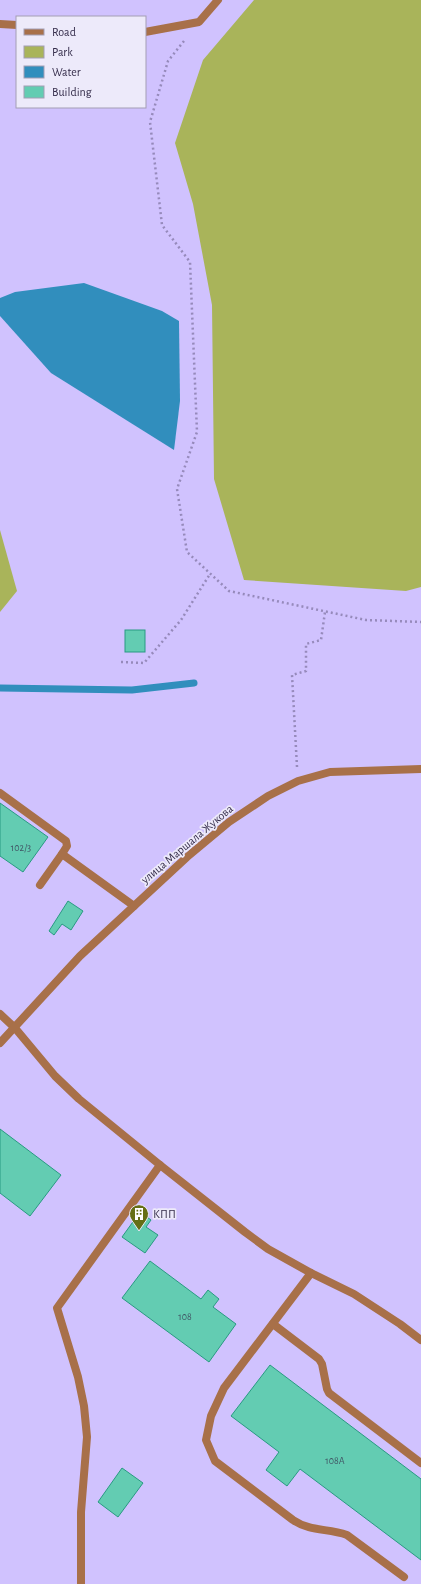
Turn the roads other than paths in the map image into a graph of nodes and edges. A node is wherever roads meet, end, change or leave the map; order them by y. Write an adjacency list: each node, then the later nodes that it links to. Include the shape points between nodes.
1 (218, 0): 4 (street, via 199,22)
2 (0, 24): 3 (street)
3 (16, 25)
4 (146, 32)
5 (421, 769): 9 (street, улица Маршала Жукова, via 330,772 298,781 268,796 229,822)
6 (0, 793): 7 (street, via 66,841 67,846)
7 (62, 854): 8 (street); 9 (street)
8 (40, 885)
9 (134, 906): 11 (street, улица Маршала Жукова, via 80,956)
10 (0, 1014): 11 (street)
11 (15, 1028): 12 (street, улица Маршала Жукова); 13 (street, via 55,1076 79,1099)
12 (0, 1043)
13 (160, 1165): 14 (street, via 268,1249); 19 (street, via 57,1308 78,1377 87,1437 81,1512)
14 (311, 1273): 15 (street); 16 (street, via 354,1294)
15 (272, 1324): 17 (street, via 319,1359 329,1393); 18 (street, via 224,1388 211,1416 206,1440 215,1461 303,1526 347,1535)
16 (421, 1340)
17 (421, 1463)
18 (404, 1577)
19 (81, 1584)

